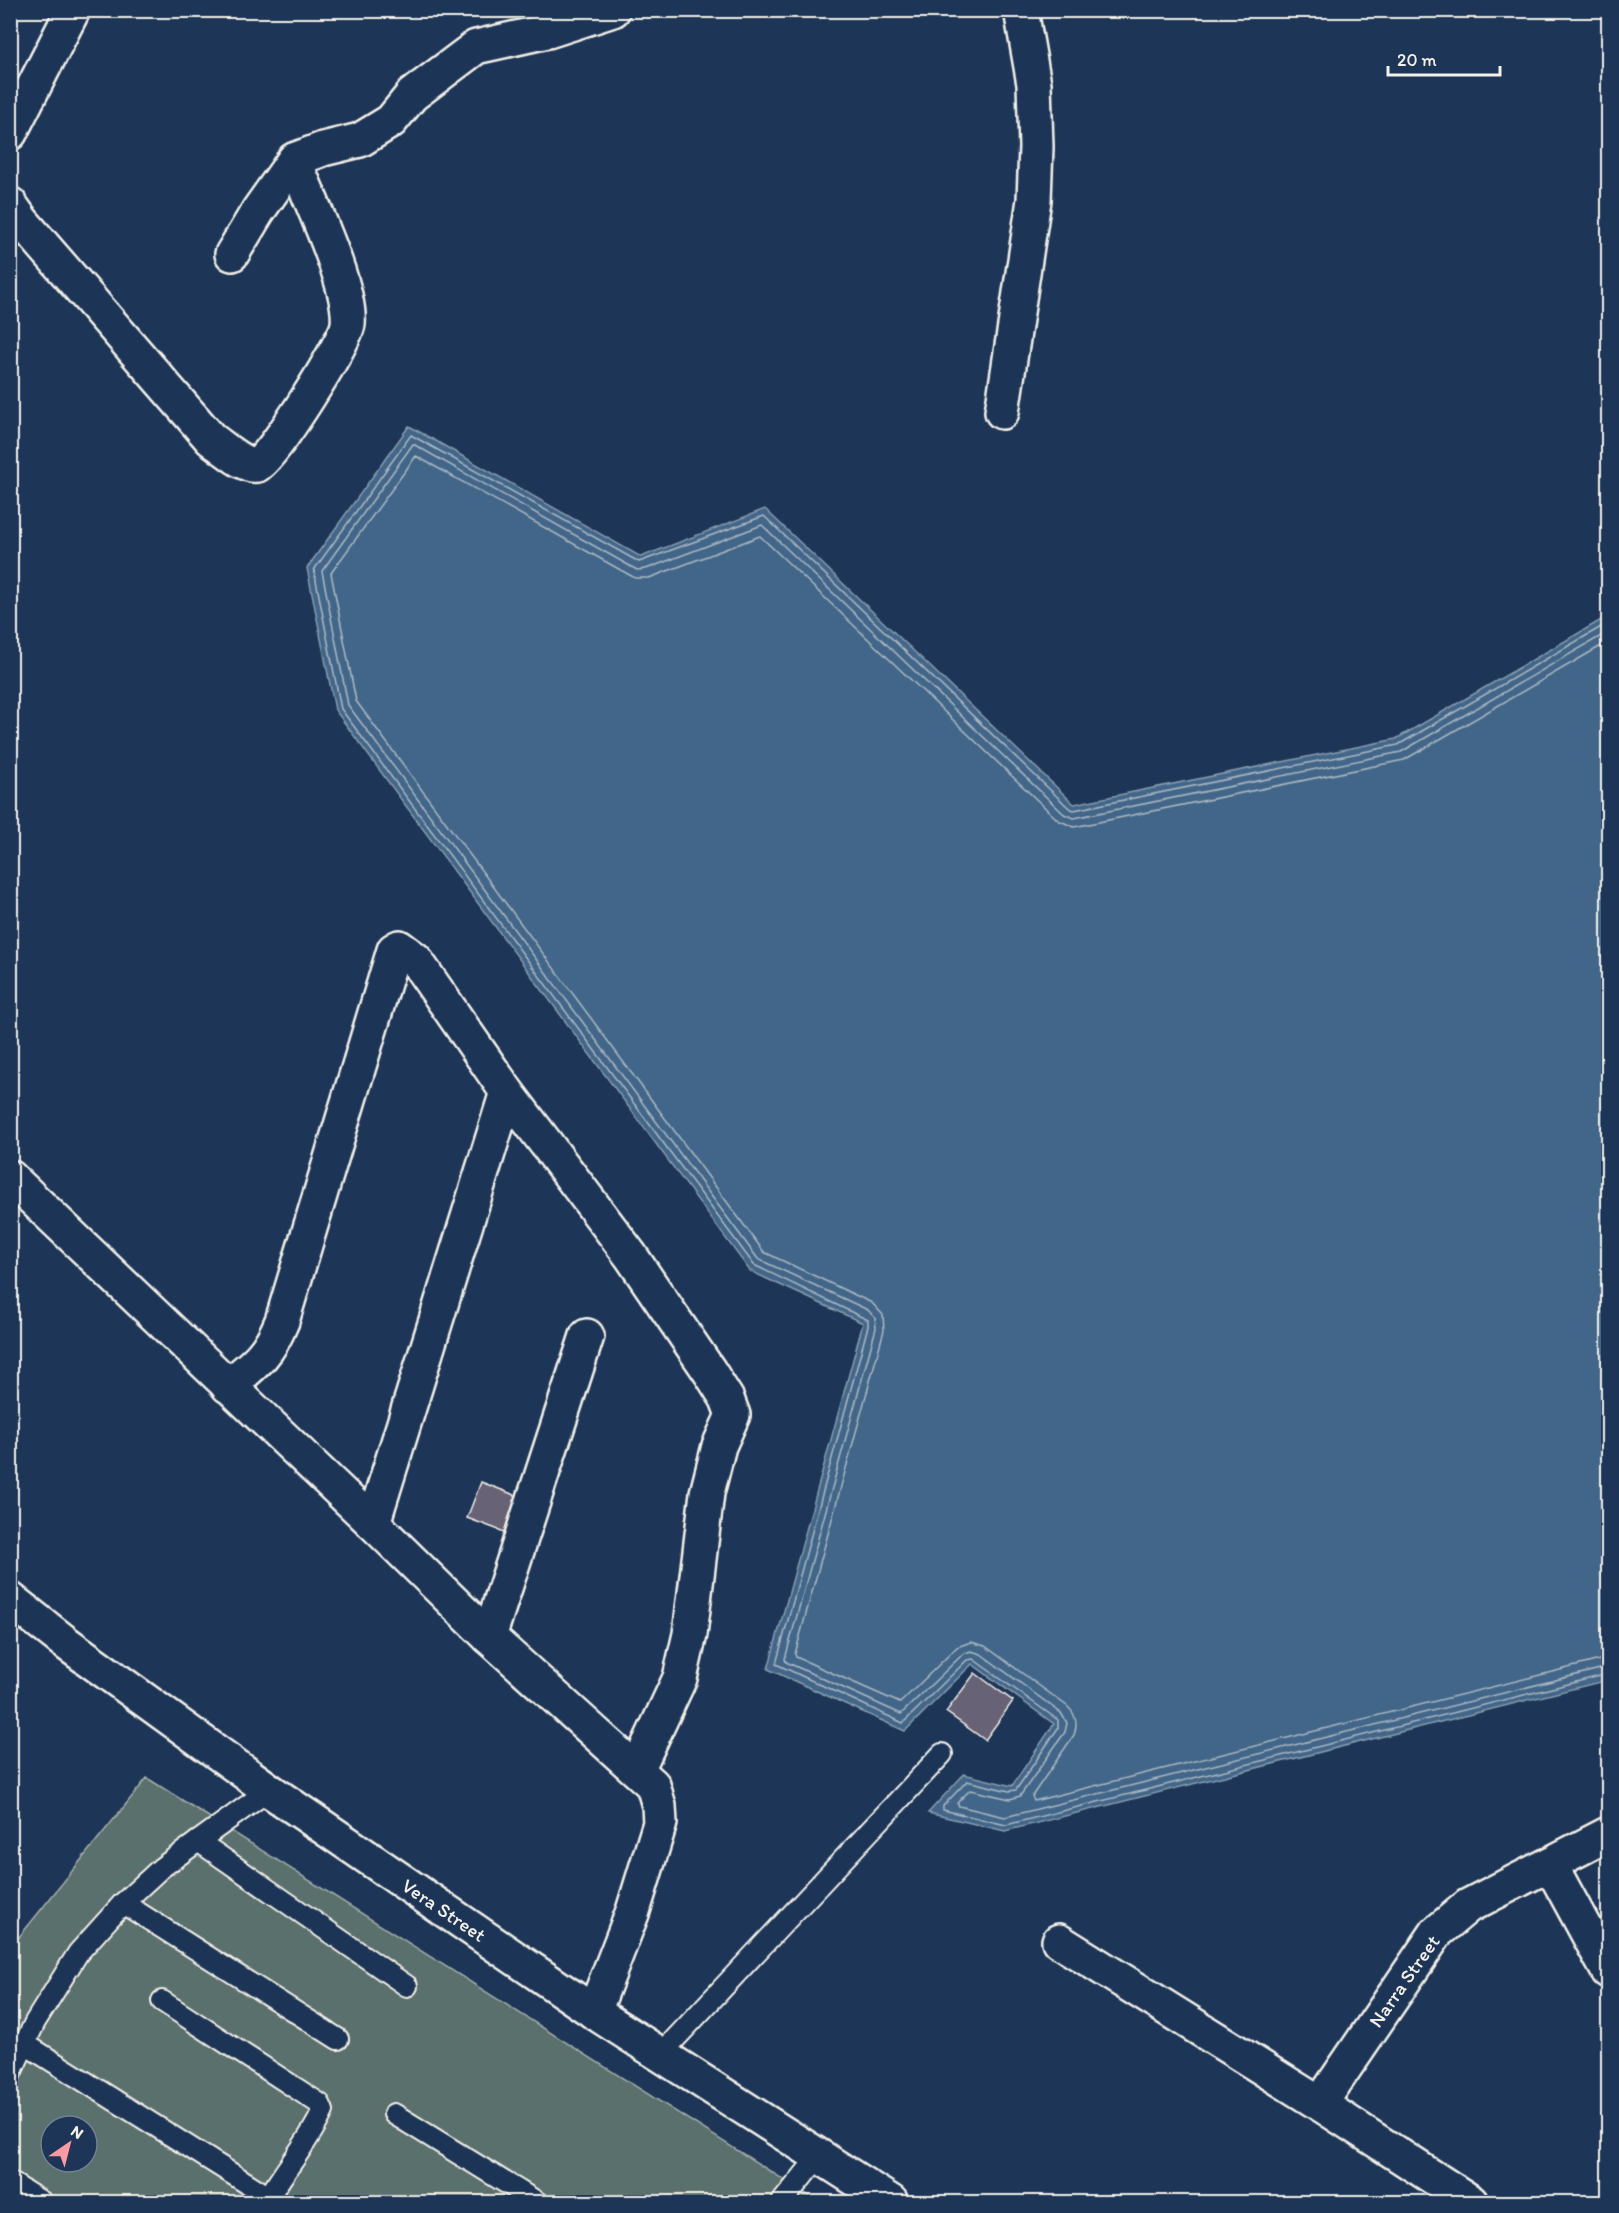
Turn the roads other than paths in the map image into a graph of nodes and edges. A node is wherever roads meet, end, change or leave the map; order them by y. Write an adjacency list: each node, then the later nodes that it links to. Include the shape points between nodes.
1 (73, 10): 4 (street)
2 (613, 10): 5 (street, via 548,31 476,47 412,95 391,121 360,140)
3 (1022, 10): 8 (street, via 1034,84 1034,200)
4 (10, 134)
5 (294, 160): 6 (street, via 340,278 348,324 343,340 311,392 258,465 245,463 211,439); 7 (street)
6 (10, 204)
7 (232, 254)
8 (1002, 412)
9 (507, 1092): 12 (street, via 415,959 399,947 394,950 282,1321 260,1359); 13 (street); 17 (street, via 631,1256 710,1372 733,1415 719,1446 707,1492 690,1634 680,1678)
10 (10, 1177): 12 (street)
11 (587, 1336): 15 (street)
12 (228, 1386): 13 (street)
13 (373, 1523): 15 (street)
14 (10, 1599): 18 (street, Vera Street)
15 (489, 1637): 17 (street)
16 (942, 1754): 30 (lane)
17 (637, 1770): 27 (street, via 653,1785 660,1823 633,1911)
18 (269, 1790): 20 (lane); 27 (street, Vera Street)
19 (1608, 1834): 21 (street, Narra Street)
20 (198, 1841): 22 (lane); 25 (lane)
21 (1550, 1864): 24 (street); 32 (street, Narra Street, via 1468,1906 1437,1932)
22 (123, 1903): 28 (lane); 29 (lane, via 78,1953)
23 (1059, 1941): 32 (street)
24 (1608, 1971)
25 (407, 1986)
26 (162, 2001): 37 (lane, via 320,2104 323,2111 317,2124)
27 (594, 2012): 30 (street, Vera Street)
28 (338, 2039)
29 (25, 2044): 31 (lane); 37 (lane)
30 (659, 2056): 34 (street, Vera Street)
31 (10, 2075)
32 (1320, 2104): 41 (street)
33 (394, 2114): 39 (lane)
34 (819, 2156): 36 (street, Vera Street); 40 (lane)
35 (10, 2182): 38 (lane)
36 (875, 2198)
37 (268, 2200)
38 (42, 2202)
39 (537, 2202)
40 (782, 2202)
41 (1471, 2202)

